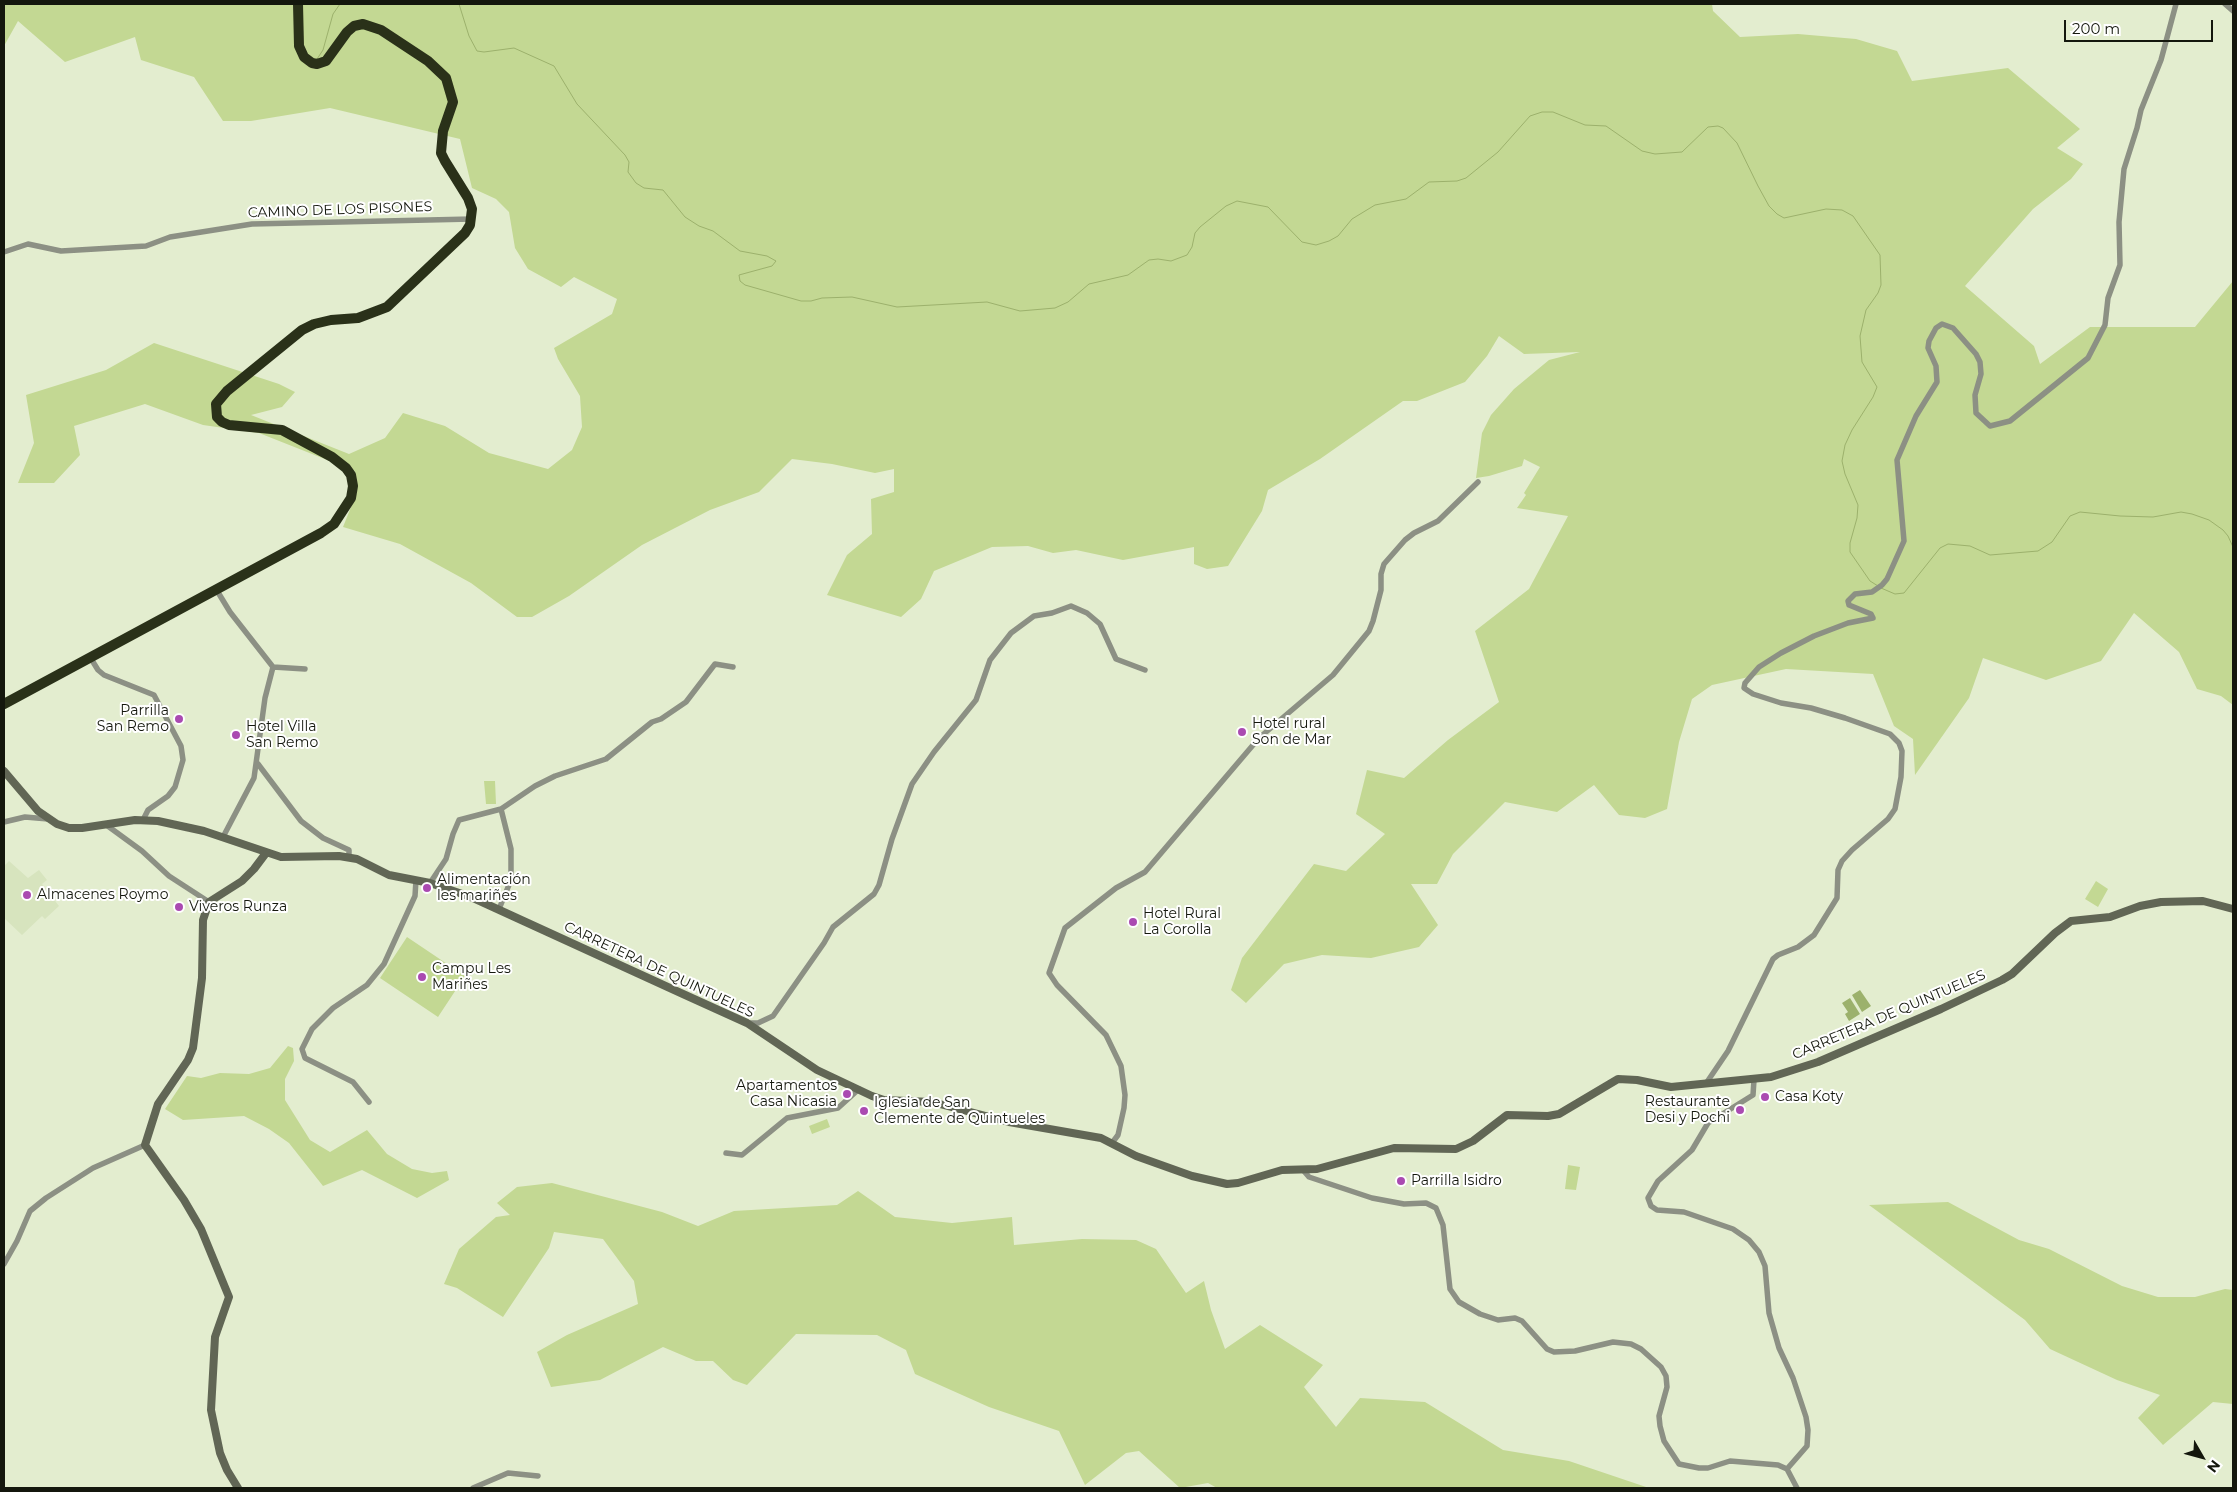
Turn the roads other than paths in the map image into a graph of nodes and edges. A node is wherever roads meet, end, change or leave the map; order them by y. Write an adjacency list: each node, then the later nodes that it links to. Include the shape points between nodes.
1 (298, 4): 5 (highway, via 299,46 307,60 317,64 326,61 347,32 363,24 381,30 438,69 449,85 453,102 443,131 442,153 468,198)
2 (2176, 4): 32 (street, via 2161,60 2141,110 2124,169 2119,222 2120,264 2098,343 2083,364 2010,422 1990,426 1979,418 1974,402 1981,374 1980,362 1953,328 1942,324 1936,328 1928,348 1936,366 1937,382 1916,416 1897,460 1904,542 1880,588 1855,594 1848,601 1849,605 1871,614 1873,618 1814,636 1759,667 1745,683 1744,688 1753,694 1811,708 1890,734 1900,743 1902,770 1895,809 1842,861 1836,879 1836,898 1814,935 1774,959 1724,1059)
3 (2224, 4): 4 (street)
4 (2233, 11)
5 (472, 219): 6 (street, CAMINO DE LOS PISONES, via 252,224 170,237 146,246 61,251 28,244); 8 (highway, via 465,233 387,307 365,316 331,320 302,330 216,404 216,412 222,422 229,425 282,430 296,436 346,468 353,486 351,498 334,524)
6 (4, 252)
7 (1478, 482): 35 (street, via 1438,521 1414,532 1384,564 1381,590 1369,631 1333,675 1259,738 1145,872 1116,888 1065,928 1049,973 1106,1035 1121,1066 1124,1108 1118,1135)
8 (216, 589): 9 (highway); 10 (street)
9 (90, 657): 14 (highway); 19 (street, via 104,675 154,695 181,746 183,760 175,787 148,810)
10 (273, 667): 12 (street); 15 (street, via 265,698)
11 (733, 667): 17 (street, via 715,664 686,702 652,722 606,759 542,783)
12 (305, 670)
13 (1145, 670): 30 (street, via 1116,659 1100,624 1071,606 1034,616 1011,634 990,660 976,700 912,784 877,890 833,927 773,1016 758,1023)
14 (4, 704)
15 (258, 764): 22 (street, via 254,778); 24 (street, via 301,821 323,838 349,850)
16 (4, 771): 18 (street, CARRETERA DE QUINTUELES, via 38,811)
17 (501, 809): 26 (street, via 460,820 446,859); 28 (street, via 512,849 511,880)
18 (48, 818): 20 (street); 21 (street, CARRETERA DE QUINTUELES, via 69,828)
19 (143, 820): 21 (street, CARRETERA DE QUINTUELES); 22 (street, CARRETERA DE QUINTUELES, via 178,824)
20 (4, 822)
21 (105, 824): 27 (street, via 169,876)
22 (222, 837): 23 (street, CARRETERA DE QUINTUELES)
23 (266, 853): 24 (street, CARRETERA DE QUINTUELES, via 282,857); 27 (street, via 242,881)
24 (349, 858): 25 (street, CARRETERA DE QUINTUELES, via 390,875)
25 (416, 880): 26 (street, CARRETERA DE QUINTUELES); 34 (street, via 415,896 384,964 367,985 333,1008 312,1029 302,1049 304,1058 353,1082)
26 (430, 883): 28 (street, CARRETERA DE QUINTUELES)
27 (210, 902): 36 (street, via 203,920 202,978 193,1048 158,1104)
28 (499, 909): 30 (street, CARRETERA DE QUINTUELES)
29 (2233, 909): 31 (street, CARRETERA DE QUINTUELES, via 2203,901 2162,902 2110,917 2070,921 2002,980 1818,1062)
30 (747, 1023): 33 (street, CARRETERA DE QUINTUELES, via 817,1070)
31 (1754, 1080): 32 (street, CARRETERA DE QUINTUELES); 40 (street, via 1753,1095 1708,1123 1692,1150 1658,1181 1648,1198 1657,1210 1684,1212 1733,1229 1759,1252 1765,1266 1769,1313 1808,1430 1807,1446)
32 (1707, 1082): 38 (street, CARRETERA DE QUINTUELES, via 1671,1087 1618,1079 1559,1114 1507,1115 1469,1144 1456,1149 1394,1148 1318,1169)
33 (859, 1089): 35 (street, CARRETERA DE QUINTUELES, via 884,1100 932,1102); 37 (street, via 838,1108 787,1118 742,1155)
34 (369, 1102)
35 (1112, 1143): 38 (street, CARRETERA DE QUINTUELES, via 1136,1156 1218,1183 1238,1183 1282,1170)
36 (145, 1145): 39 (street, via 93,1168 30,1211); 42 (street, via 201,1229 229,1297 215,1337 211,1410 220,1453)
37 (726, 1153)
38 (1303, 1170): 40 (street, via 1309,1177 1372,1198 1404,1204 1426,1203 1436,1208 1443,1225 1450,1289 1460,1302 1480,1314 1498,1320 1515,1318 1522,1321 1547,1349 1554,1352 1575,1351 1613,1342 1641,1349 1666,1376 1660,1426 1664,1441 1679,1464 1708,1468 1730,1461 1778,1465)
39 (4, 1264)
40 (1787, 1469): 44 (street)
41 (538, 1476): 43 (street, via 508,1473)
42 (238, 1488)
43 (473, 1488)
44 (1797, 1488)

